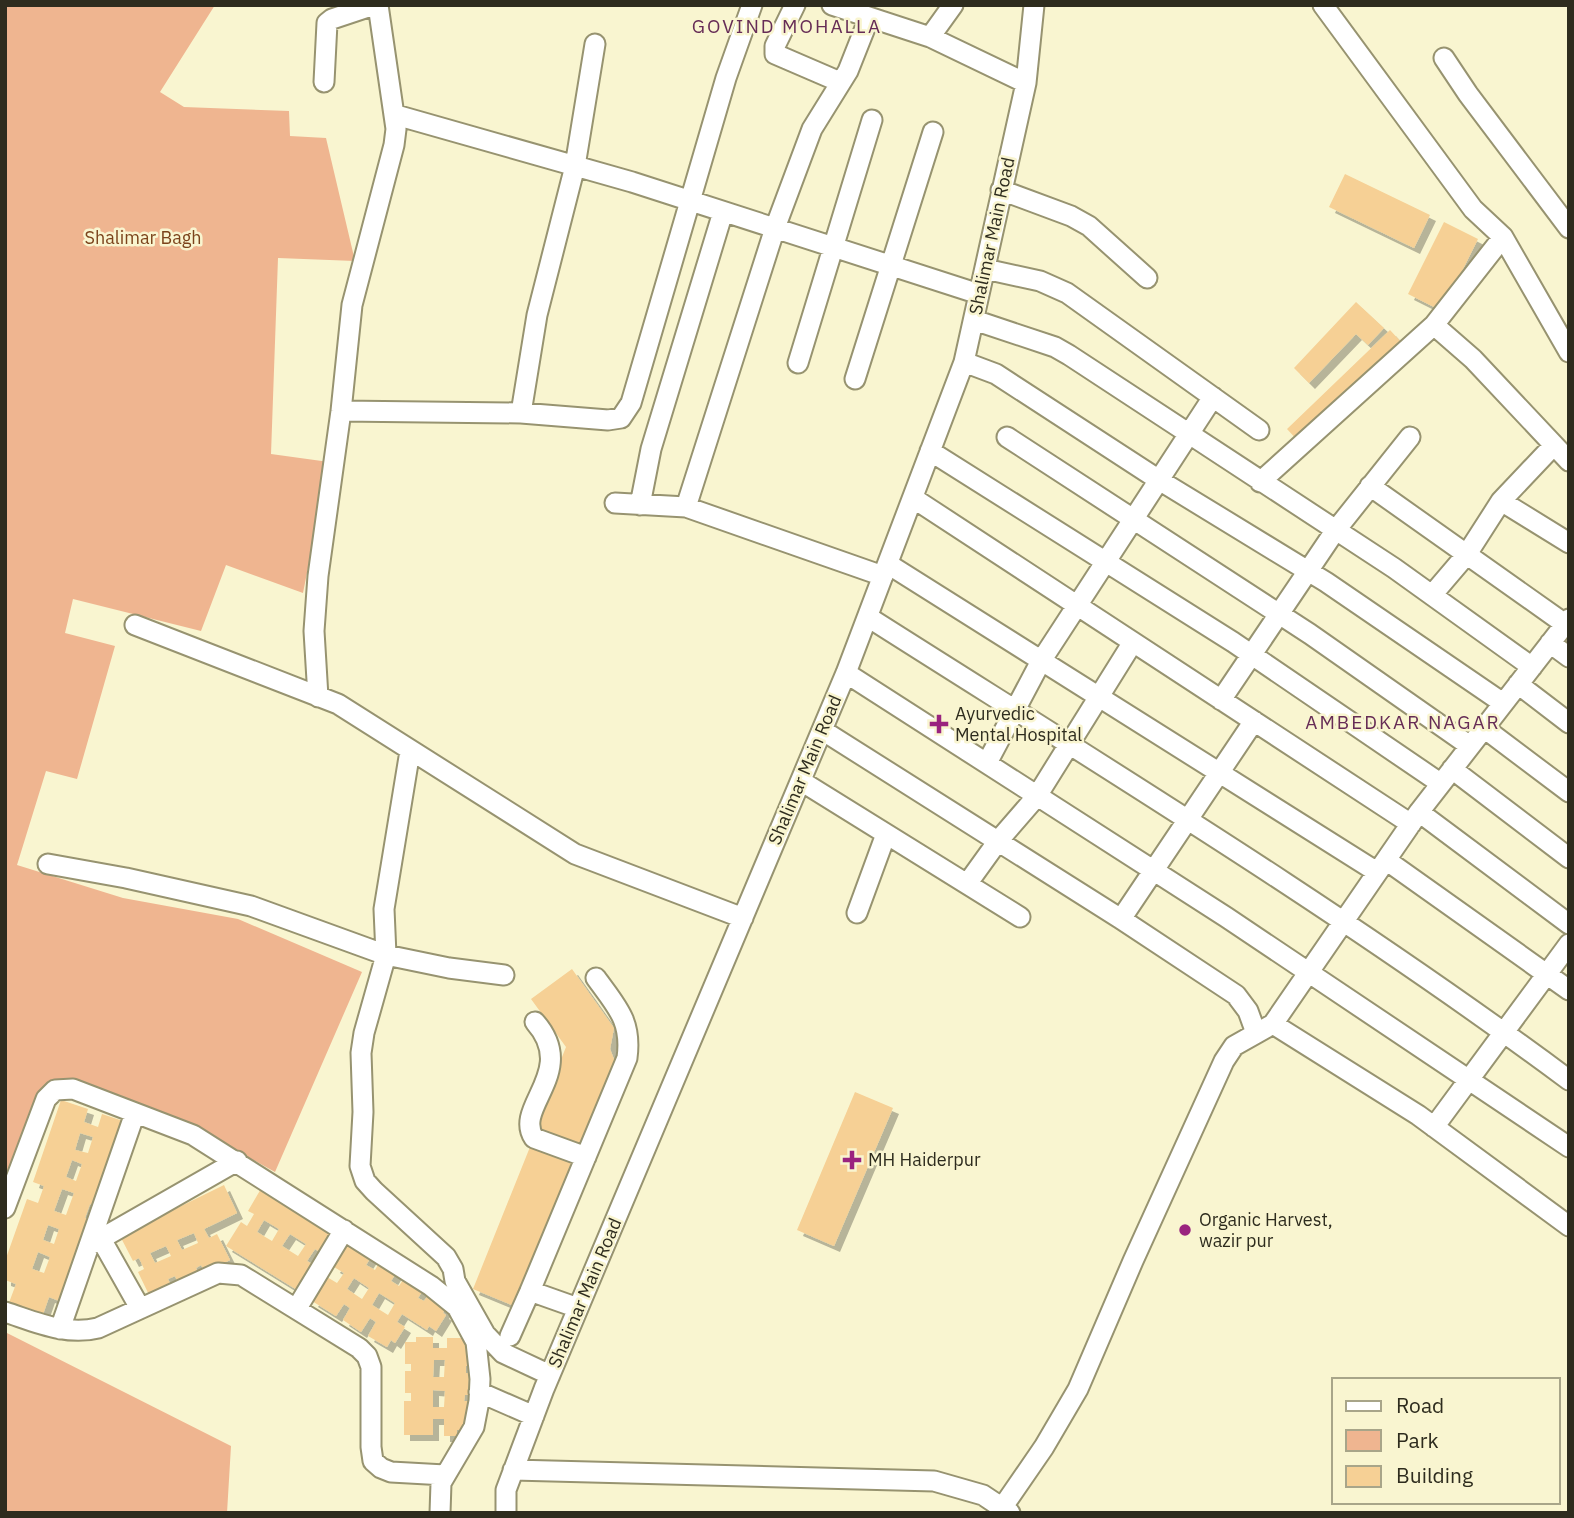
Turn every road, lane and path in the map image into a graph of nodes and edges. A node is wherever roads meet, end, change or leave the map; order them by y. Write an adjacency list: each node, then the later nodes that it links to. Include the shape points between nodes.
1 (376, 5): 12 (street, via 327,23); 15 (street)
2 (752, 5): 20 (street)
3 (795, 5): 13 (street, via 775,54)
4 (832, 5): 8 (street)
5 (953, 5): 9 (street)
6 (1323, 5): 24 (street, via 1473,209)
7 (1033, 6): 14 (street, Shalimar Main Road)
8 (869, 18): 9 (street); 13 (street, via 853,62)
9 (930, 37): 14 (street)
10 (595, 44): 18 (street)
11 (1444, 58): 23 (street)
12 (324, 82)
13 (840, 82): 22 (street, via 813,129)
14 (1026, 83): 19 (street, Shalimar Main Road)
15 (396, 115): 18 (street); 37 (street, via 394,145 352,305)
16 (872, 120): 25 (street)
17 (933, 132): 26 (street)
18 (575, 166): 20 (street); 38 (street, via 537,315)
19 (1001, 190): 27 (street, Shalimar Main Road); 28 (street, via 1089,226)
20 (689, 201): 21 (street); 38 (street, via 627,412 608,420)
21 (723, 212): 22 (street); 52 (street, via 651,449)
22 (775, 228): 25 (street); 53 (street)
23 (1569, 228)
24 (1503, 237): 31 (street); 32 (street)
25 (833, 247): 26 (street); 34 (street)
26 (891, 265): 29 (street); 35 (street)
27 (985, 269): 29 (street, Shalimar Main Road); 36 (street, via 1040,281 1066,293)
28 (1147, 278)
29 (979, 294): 30 (street, Shalimar Main Road)
30 (974, 320): 33 (street, Shalimar Main Road); 40 (street, via 1055,347)
31 (1434, 325): 43 (street, via 1473,359); 47 (street)
32 (1569, 352)
33 (964, 362): 44 (street, Shalimar Main Road); 46 (street, via 996,374)
34 (798, 363)
35 (855, 379)
36 (1213, 397): 39 (street); 40 (street)
37 (341, 411): 38 (street); 75 (street, via 317,590)
38 (521, 413)
39 (1259, 430)
40 (1188, 435): 46 (street); 47 (street)
41 (1007, 437): 54 (street)
42 (1410, 437): 48 (street)
43 (1554, 445): 45 (street); 50 (street)
44 (930, 451): 49 (street, Shalimar Main Road); 58 (street)
45 (1569, 461)
46 (1159, 480): 54 (street); 60 (street)
47 (1260, 482): 55 (street)
48 (1370, 486): 55 (street); 57 (street)
49 (913, 498): 59 (street, Shalimar Main Road); 62 (street)
50 (1501, 501): 56 (street); 57 (street)
51 (615, 503): 52 (street)
52 (640, 505): 53 (street)
53 (686, 508): 59 (street)
54 (1133, 519): 58 (street); 63 (street)
55 (1335, 531): 60 (street); 61 (street)
56 (1569, 543)
57 (1467, 554): 61 (street); 65 (street)
58 (1105, 562): 62 (street); 69 (street)
59 (885, 570): 64 (street, Shalimar Main Road); 71 (street)
60 (1308, 571): 63 (street); 78 (street)
61 (1432, 595): 72 (street)
62 (1077, 605): 67 (street); 71 (street)
63 (1279, 614): 69 (street); 85 (street)
64 (867, 617): 73 (street, Shalimar Main Road); 79 (street)
65 (1567, 621): 68 (street)
66 (135, 625): 75 (street)
67 (1133, 642): 76 (street); 77 (street)
68 (1550, 643): 70 (street); 72 (street)
69 (1251, 655): 77 (street); 89 (street)
70 (1569, 657)
71 (1041, 661): 76 (street); 79 (street)
72 (1532, 667): 74 (street)
73 (846, 673): 83 (street, Shalimar Main Road); 87 (street)
74 (1518, 684): 78 (street); 81 (street)
75 (318, 697): 86 (street, via 338,704)
76 (1099, 697): 84 (street); 88 (street)
77 (1221, 699): 80 (street)
78 (1503, 703): 82 (street)
79 (1015, 711): 84 (street); 87 (street)
80 (1254, 721): 88 (street); 93 (street)
81 (1569, 723)
82 (1484, 728): 85 (street); 91 (street)
83 (822, 730): 90 (street, Shalimar Main Road); 96 (street)
84 (1069, 746): 92 (street); 94 (street)
85 (1470, 746): 89 (street)
86 (410, 751): 104 (street, via 575,855); 109 (street, via 384,909)
87 (987, 763): 92 (street)
88 (1219, 773): 94 (street); 99 (street)
89 (1446, 776): 93 (street); 97 (street)
90 (801, 781): 95 (street); 104 (street, Shalimar Main Road)
91 (1569, 792)
92 (1037, 796): 96 (street); 100 (street)
93 (1415, 818): 99 (street); 107 (street)
94 (1187, 821): 100 (street); 106 (street)
95 (886, 834): 101 (street); 102 (street)
96 (998, 841): 101 (street); 105 (street)
97 (1569, 858)
98 (48, 864): 109 (street, via 251,906)
99 (1382, 866): 106 (street); 111 (street)
100 (1153, 870): 105 (street); 110 (street)
101 (967, 884): 103 (street)
102 (857, 913)
103 (1020, 917)
104 (743, 918): 132 (street, Shalimar Main Road)
105 (1121, 919): 116 (street, via 1236,995)
106 (1344, 921): 110 (street); 117 (street)
107 (1569, 924)
108 (1569, 944): 111 (street)
109 (386, 955): 112 (street); 136 (street, via 361,1053 360,1166 365,1181 446,1257 485,1334 503,1353)
110 (1308, 972): 116 (street); 118 (street)
111 (1547, 973): 114 (street); 117 (street)
112 (503, 975)
113 (596, 978): 123 (street, via 622,1013 629,1043 624,1069)
114 (1569, 990)
115 (535, 1022): 123 (street, via 547,1036 552,1054 530,1118 530,1132 534,1138)
116 (1264, 1028): 121 (street); 141 (street, via 1234,1046 1224,1061 1078,1389)
117 (1504, 1032): 118 (street); 119 (street)
118 (1468, 1080): 121 (street); 122 (street)
119 (1569, 1080)
120 (135, 1113): 124 (street, via 193,1135); 125 (street, via 73,1089 55,1090 46,1099); 128 (street)
121 (1434, 1126): 126 (street)
122 (1569, 1147)
123 (586, 1157): 129 (street)
124 (237, 1161): 127 (street); 128 (street)
125 (5, 1208)
126 (1569, 1226)
127 (344, 1230): 131 (street); 137 (street, via 457,1307 476,1342)
128 (96, 1242): 130 (street); 134 (street)
129 (530, 1291): 132 (street); 135 (street)
130 (141, 1308): 131 (street, via 218,1273 241,1275); 134 (street, via 98,1328)
131 (297, 1308): 140 (street, via 367,1356 373,1461 391,1472)
132 (578, 1308): 136 (street, Shalimar Main Road)
133 (5, 1312): 134 (street)
134 (60, 1329)
135 (510, 1336)
136 (550, 1375): 138 (street, Shalimar Main Road)
137 (479, 1392): 138 (street); 140 (street, via 474,1427)
138 (534, 1416): 139 (street, Shalimar Main Road)
139 (513, 1470): 141 (street, via 934,1481 983,1495); 143 (street, Shalimar Main Road, via 506,1490)
140 (445, 1475): 142 (street)
141 (1006, 1510)
142 (440, 1513)
143 (506, 1513)

